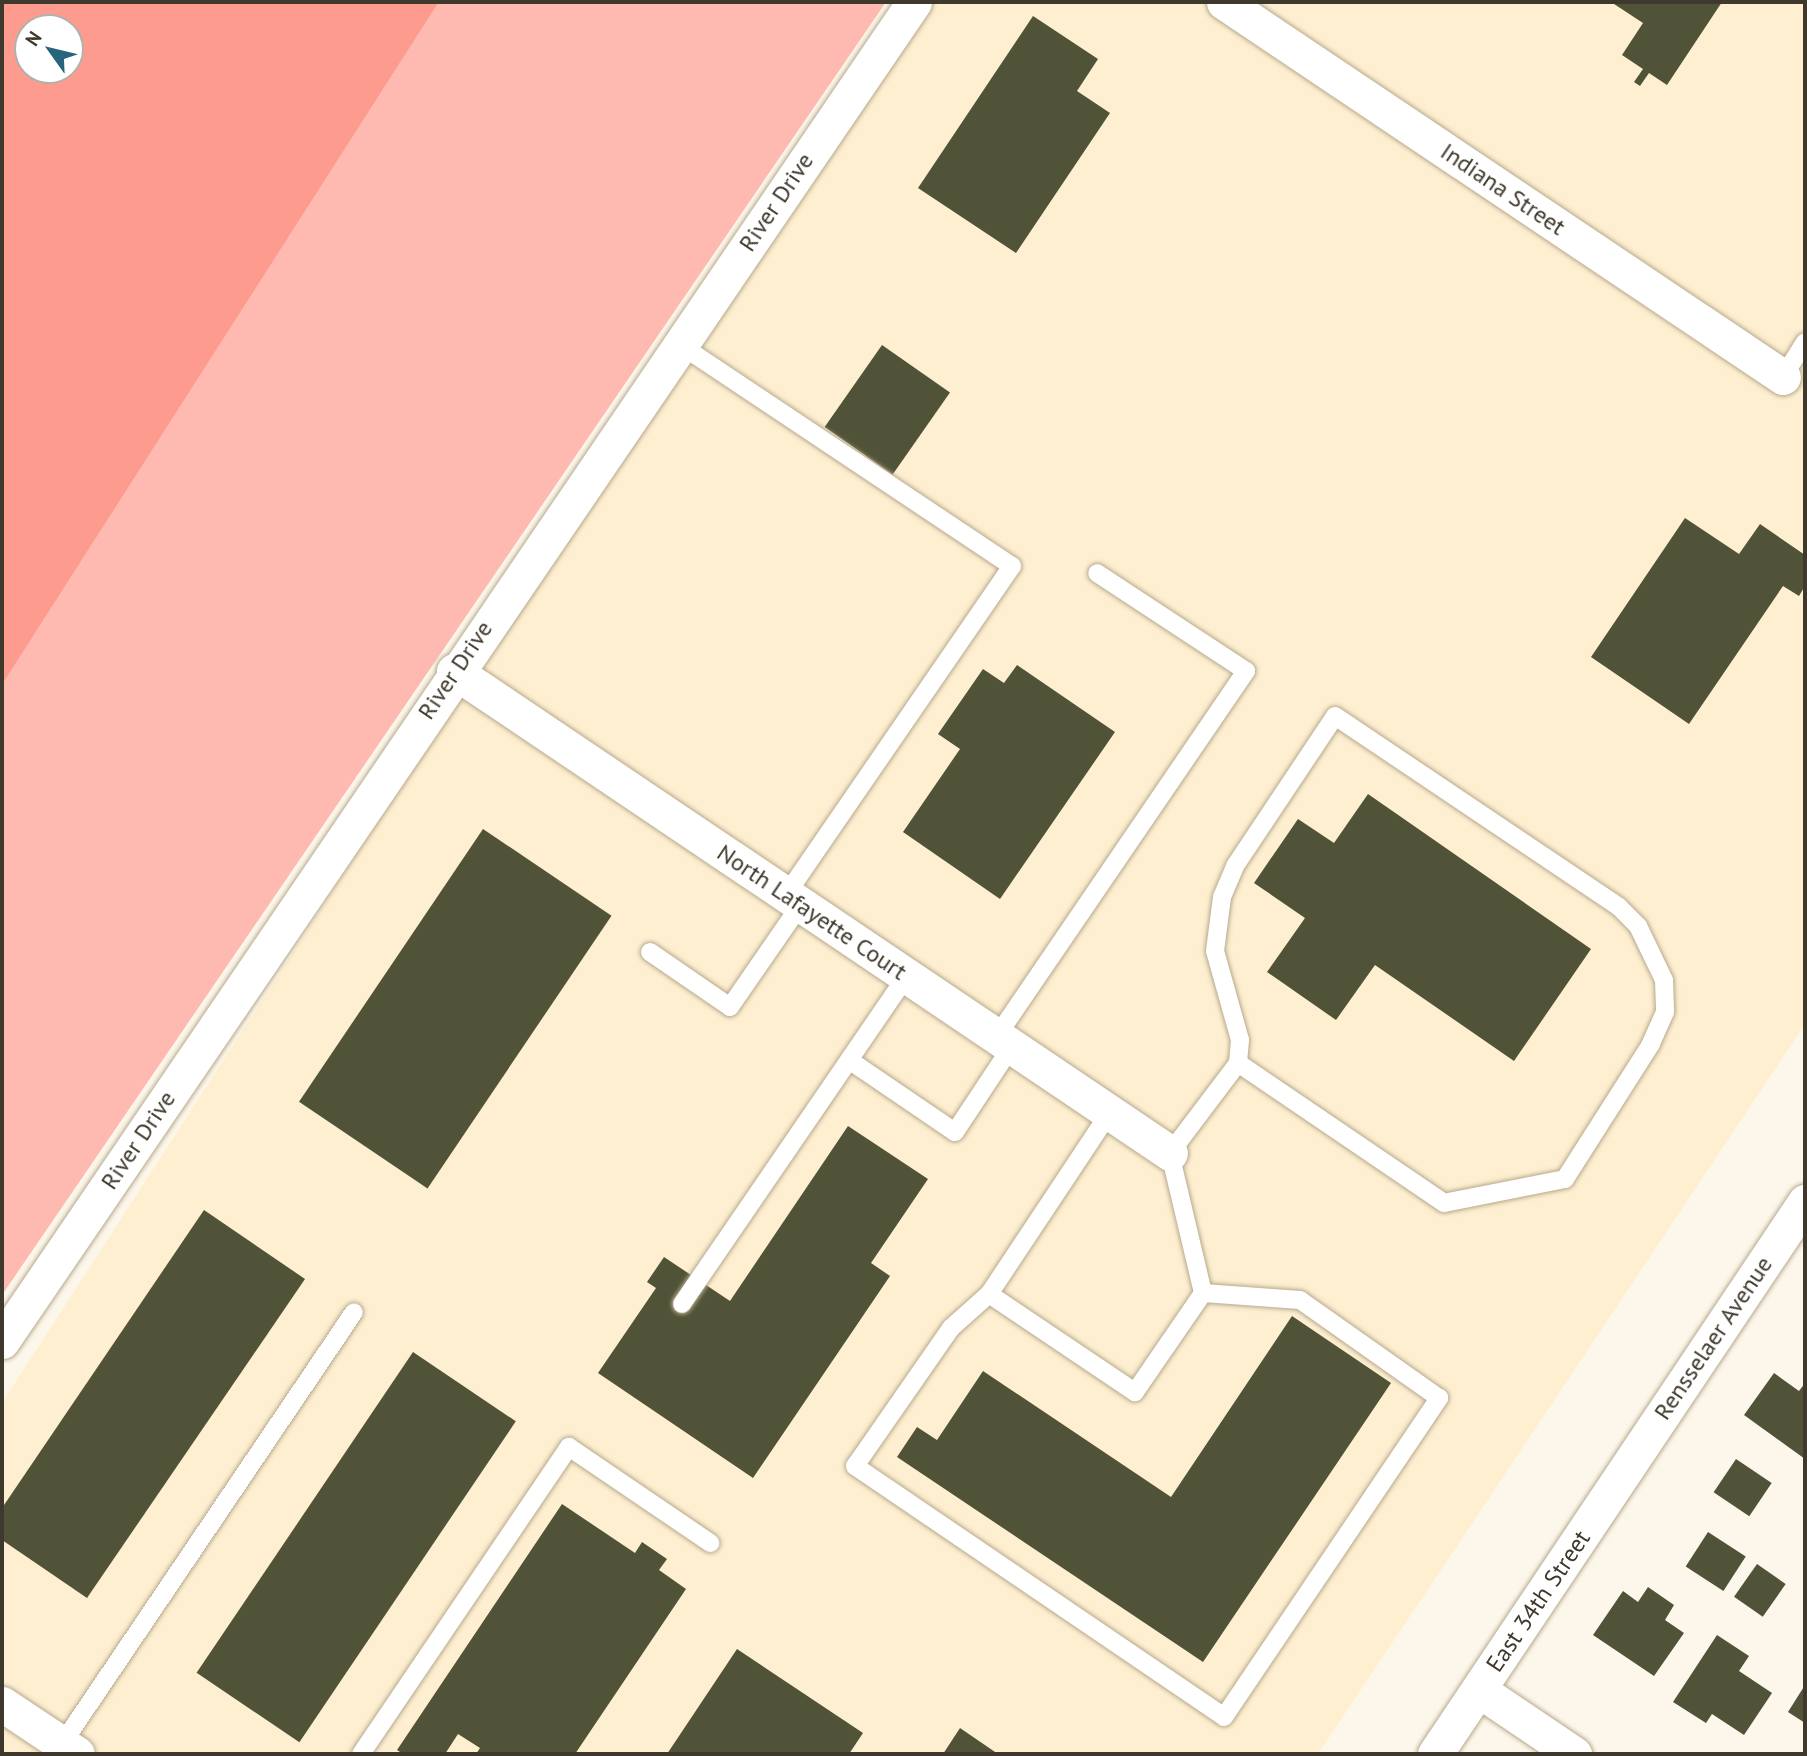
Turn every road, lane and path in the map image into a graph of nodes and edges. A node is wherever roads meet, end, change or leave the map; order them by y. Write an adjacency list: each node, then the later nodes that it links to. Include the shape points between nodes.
1 (914, 2): 4 (street, River Drive)
2 (1224, 2): 5 (street, Indiana Street)
3 (1805, 342): 5 (lane)
4 (679, 344): 7 (street, River Drive); 8 (lane, via 1012,566)
5 (1783, 377)
6 (1097, 573): 11 (lane, via 1246,671)
7 (454, 671): 8 (street, North Lafayette Court); 21 (street, River Drive)
8 (794, 900): 9 (lane, via 730,1007); 10 (street, North Lafayette Court)
9 (650, 952)
10 (907, 975): 11 (street, North Lafayette Court); 12 (lane)
11 (1005, 1041): 12 (lane, via 955,1132); 14 (street, North Lafayette Court)
12 (849, 1060): 19 (lane)
13 (1238, 1063): 13 (lane, via 1233,1008 1215,951 1219,907 1234,866 1335,716 1619,907 1638,926 1664,980 1665,1012 1651,1044 1565,1179 1444,1203); 15 (lane)
14 (1110, 1112): 15 (street, North Lafayette Court); 18 (lane)
15 (1170, 1153): 17 (lane)
16 (1799, 1224): 22 (street, Rensselaer Avenue)
17 (1203, 1293): 18 (lane, via 1135,1392); 18 (lane, via 1300,1300 1439,1398 1223,1717 855,1466 951,1328)
18 (989, 1294)
19 (682, 1304)
20 (354, 1312): 26 (lane)
21 (2, 1341)
22 (1640, 1447): 24 (street, East 34th Street)
23 (710, 1543): 27 (lane, via 569,1447)
24 (1479, 1690): 28 (street, East 34th Street); 29 (street)
25 (2, 1704): 26 (street)
26 (69, 1749)
27 (361, 1754)
28 (1435, 1754)
29 (1574, 1754)

